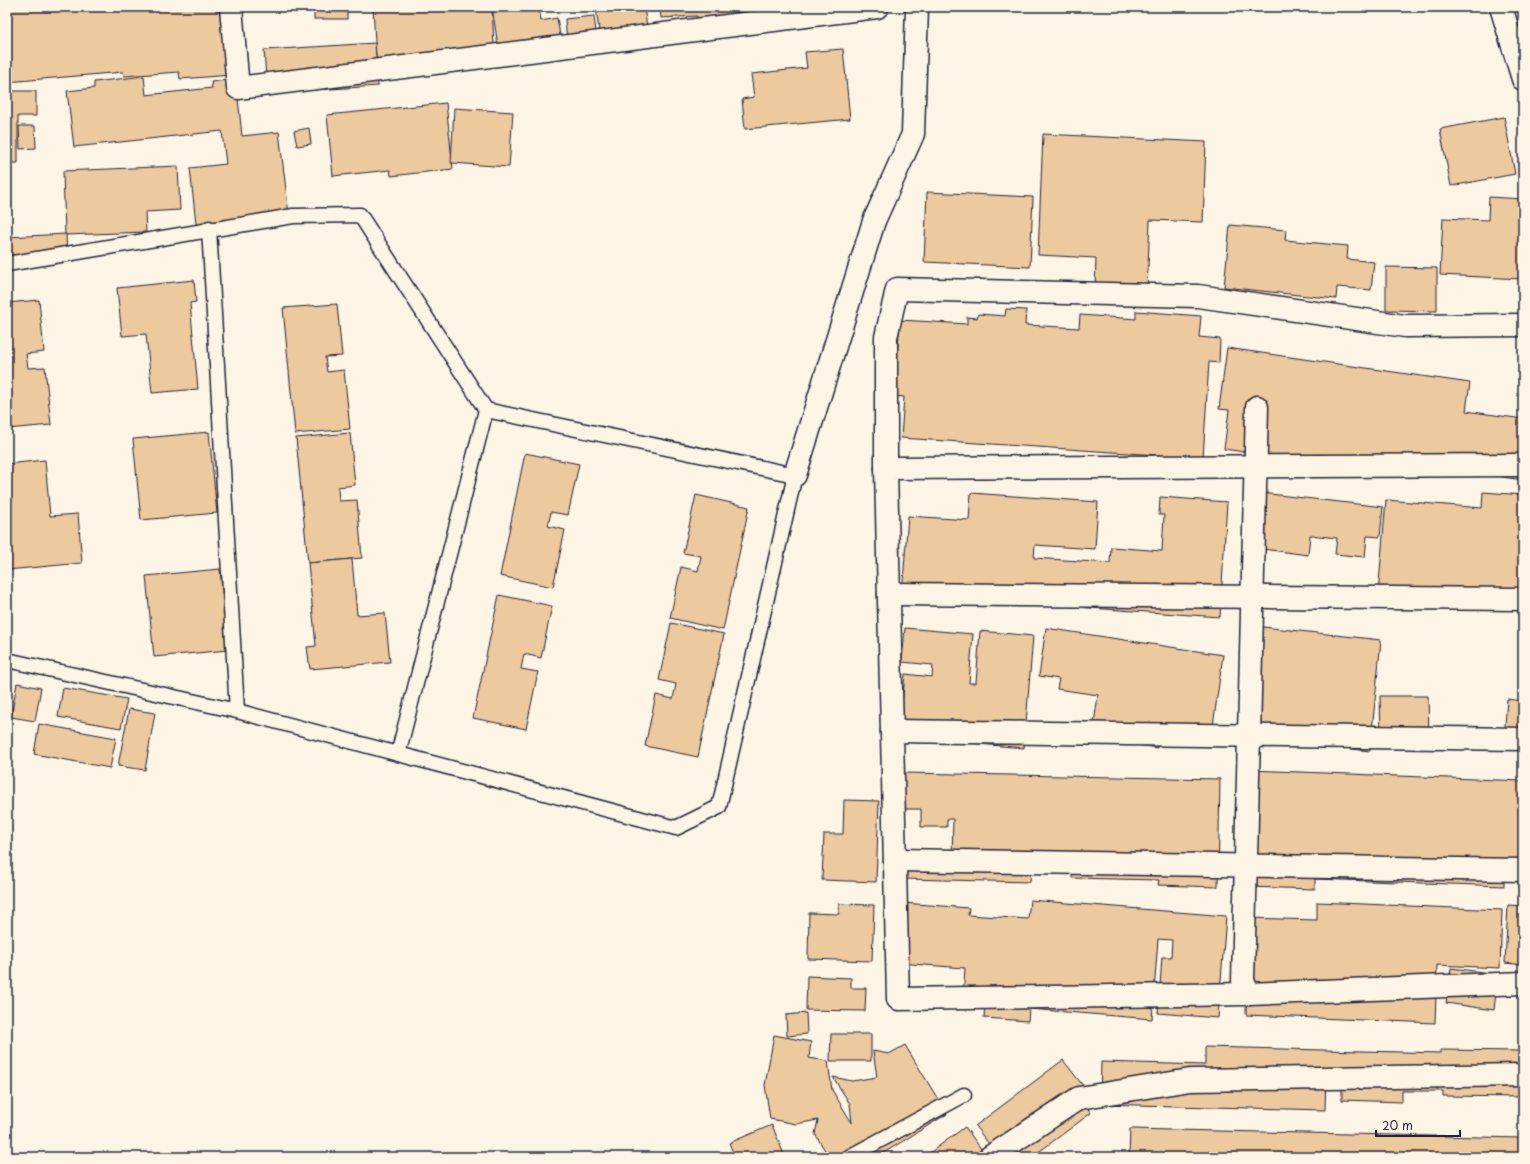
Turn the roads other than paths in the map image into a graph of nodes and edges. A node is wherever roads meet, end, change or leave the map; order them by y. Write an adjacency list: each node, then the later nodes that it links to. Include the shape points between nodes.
1 (232, 7): 2 (street, via 238,88)
2 (877, 7)
3 (917, 7): 14 (street, via 913,134 874,221)
4 (1501, 7): 5 (street)
5 (1523, 79)
6 (209, 228): 7 (lane); 10 (lane, via 293,216 360,214); 19 (lane)
7 (7, 264)
8 (1523, 325): 13 (street, via 1405,326 1198,296 897,289 886,337)
9 (1257, 407): 12 (street)
10 (486, 410): 14 (lane); 23 (lane)
11 (1523, 465): 12 (street)
12 (1256, 466): 13 (street); 16 (street)
13 (886, 468): 15 (street)
14 (795, 475): 23 (lane, via 719,807 676,828)
15 (889, 594): 16 (street); 20 (street)
16 (1253, 597): 17 (street); 21 (street)
17 (1523, 599)
18 (7, 660): 19 (lane)
19 (236, 711): 23 (lane)
20 (892, 731): 21 (street); 24 (street)
21 (1249, 736): 22 (street); 25 (street)
22 (1523, 739)
23 (398, 754)
24 (895, 860): 25 (street); 28 (street, via 898,999)
25 (1246, 866): 26 (street); 28 (street, via 1243,981)
26 (1523, 870)
27 (1523, 983): 28 (street)
28 (1249, 994)
29 (1523, 1075): 32 (street, via 1190,1080 1079,1098)
30 (964, 1096): 31 (lane)
31 (849, 1157)
32 (990, 1157)

